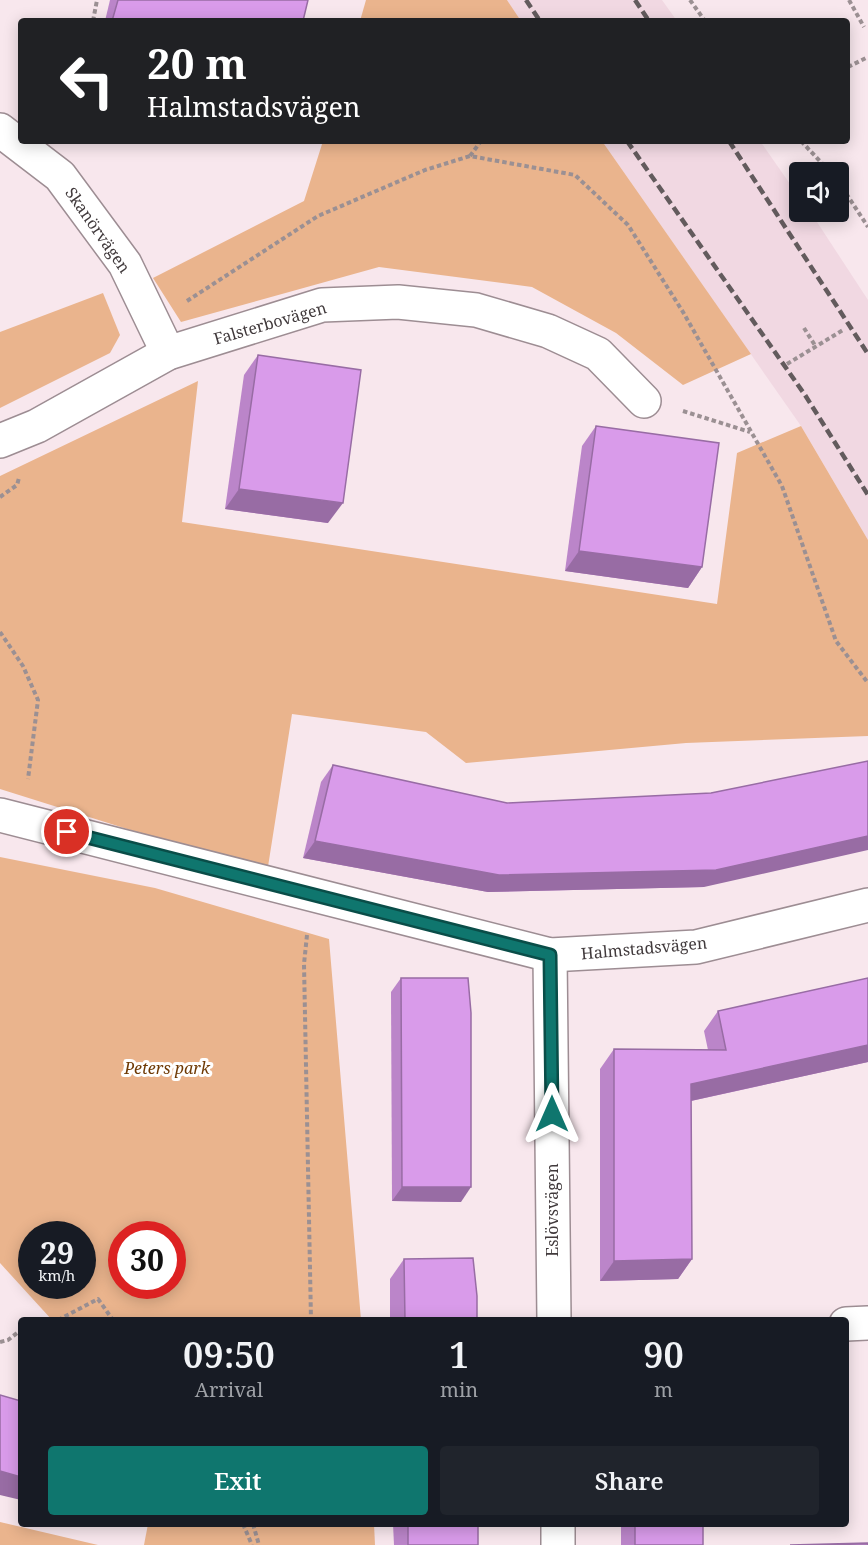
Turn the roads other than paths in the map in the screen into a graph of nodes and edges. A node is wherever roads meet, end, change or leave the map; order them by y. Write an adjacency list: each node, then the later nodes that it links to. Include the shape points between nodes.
1 (0, 130): 2 (street, Skanörvägen)
2 (18, 144)
3 (18, 144): 4 (street, Skanörvägen, via 60,176 124,264)
4 (168, 353): 5 (street, Falsterbovägen, via 322,305 398,302 476,310 548,331 598,354); 6 (street, Falsterbovägen, via 37,426)
5 (644, 401)
6 (0, 441)
7 (0, 815): 9 (street, Halmstadsvägen)
8 (868, 904): 9 (street, Halmstadsvägen, via 696,947)
9 (550, 955): 10 (street, Eslövsvägen)
10 (554, 1317)
11 (868, 1323): 12 (street)
12 (849, 1324)
13 (558, 1527): 14 (street)
14 (558, 1545)

